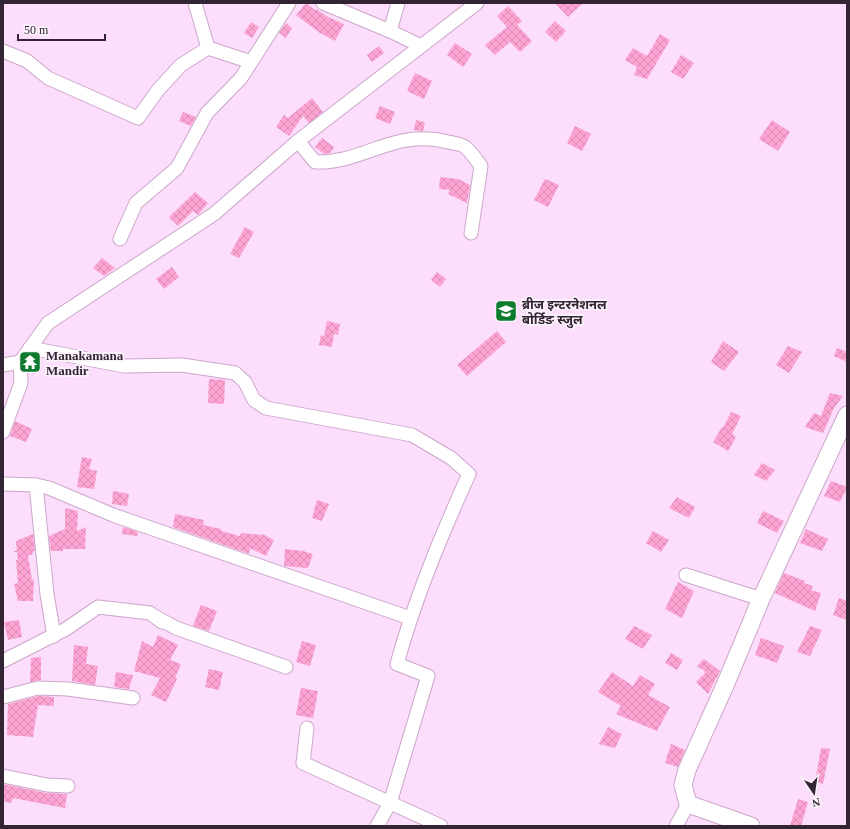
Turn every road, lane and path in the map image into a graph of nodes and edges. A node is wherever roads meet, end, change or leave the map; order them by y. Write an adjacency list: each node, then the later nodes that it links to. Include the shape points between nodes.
1 (195, 3): 8 (street)
2 (289, 3): 10 (street)
3 (323, 3): 6 (street)
4 (398, 3): 6 (street)
5 (477, 3): 7 (street)
6 (390, 31): 7 (street)
7 (421, 46): 11 (street)
8 (208, 48): 9 (street, via 181,65 158,90 138,118 48,78 27,61); 10 (street)
9 (3, 51)
10 (251, 62): 13 (street, via 241,78 207,114 178,168 136,203)
11 (298, 141): 12 (street, via 315,162 332,162 413,138 436,139 465,146 481,166); 14 (street, via 214,214 48,323)
12 (471, 233)
13 (120, 239)
14 (30, 348): 15 (street); 24 (street, via 124,366 182,365 235,374 245,382 254,400 266,408 412,435 451,458 470,474 444,529)
15 (20, 362): 16 (street); 18 (street, via 21,383)
16 (3, 364)
17 (847, 415): 22 (street)
18 (3, 432)
19 (3, 484): 20 (street)
20 (36, 485): 24 (street, via 113,515); 26 (street)
21 (686, 575): 22 (street)
22 (761, 599): 35 (street, via 687,770 683,785)
23 (150, 613): 25 (street); 26 (street, via 98,607); 28 (street, via 176,628)
24 (410, 618): 34 (street, via 397,664 428,676)
25 (162, 622)
26 (54, 636): 27 (street)
27 (3, 661)
28 (286, 667)
29 (3, 696): 30 (street, via 38,688 68,689)
30 (133, 698)
31 (307, 728): 34 (street, via 302,763)
32 (3, 776): 33 (street, via 47,785)
33 (68, 786)
34 (390, 803): 36 (street); 37 (street)
35 (688, 804): 38 (street); 39 (street)
36 (377, 826)
37 (441, 826)
38 (676, 826)
39 (751, 826)

